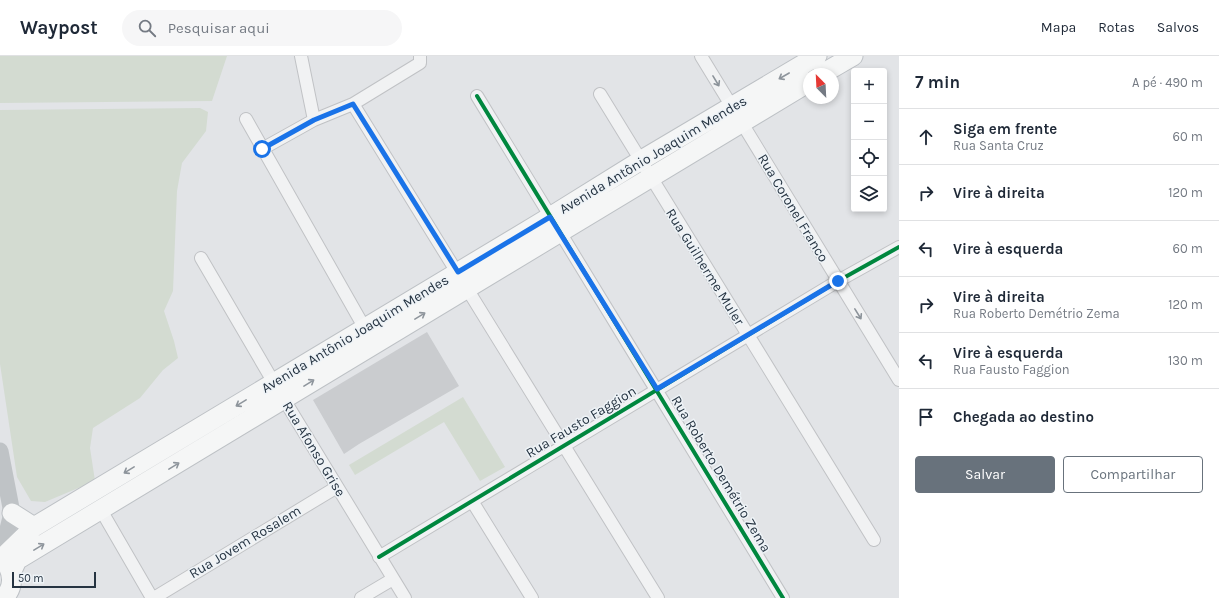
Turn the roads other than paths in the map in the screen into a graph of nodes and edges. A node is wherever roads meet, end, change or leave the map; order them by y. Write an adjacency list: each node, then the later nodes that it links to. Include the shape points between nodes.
1 (301, 56): 13 (street)
2 (420, 56): 10 (street, via 420,64)
3 (701, 56): 11 (street, Rua Coronel Franco, one-way to 11)
4 (817, 56): 11 (main road, Avenida Antônio Joaquim Mendes, one-way to 11)
5 (853, 56): 6 (main road)
6 (832, 68)
7 (803, 85): 11 (main road, Avenida Antônio Joaquim Mendes)
8 (600, 94): 15 (street, Rua Guilherme Muler)
9 (477, 96): 17 (street, Rua Roberto Demétrio Zema)
10 (353, 104): 13 (street); 20 (street)
11 (736, 114): 15 (main road, Avenida Antônio Joaquim Mendes); 16 (main road, Avenida Antônio Joaquim Mendes); 21 (street, Rua Coronel Franco)
12 (246, 119): 14 (street)
13 (314, 120): 14 (street)
14 (262, 149): 22 (street)
15 (640, 161): 16 (street, Rua Guilherme Muler); 17 (main road, Avenida Antônio Joaquim Mendes)
16 (650, 178): 17 (main road, Avenida Antônio Joaquim Mendes); 23 (street, Rua Guilherme Muler)
17 (554, 224): 20 (main road, Avenida Antônio Joaquim Mendes); 26 (street, Rua Roberto Demétrio Zema)
18 (899, 247): 21 (street, Rua Fausto Faggion)
19 (201, 258): 27 (street, Rua Afonso Grise)
20 (462, 280): 22 (main road, Avenida Antônio Joaquim Mendes); 24 (main road, Avenida Antônio Joaquim Mendes, one-way to 20); 28 (street)
21 (838, 281): 23 (street, Rua Fausto Faggion); 25 (street, Rua Coronel Franco, one-way to 25)
22 (364, 328): 24 (street); 27 (main road, Avenida Antônio Joaquim Mendes)
23 (748, 336): 26 (street, Rua Fausto Faggion); 35 (street, Rua Guilherme Muler)
24 (374, 344): 27 (main road, Avenida Antônio Joaquim Mendes, one-way to 24)
25 (899, 380)
26 (657, 389): 28 (street, Rua Fausto Faggion); 45 (street, Rua Roberto Demétrio Zema)
27 (279, 391): 30 (street, Rua Afonso Grise); 32 (main road, Avenida Antônio Joaquim Mendes, one-way to 27); 34 (main road, Avenida Antônio Joaquim Mendes, one-way to 34)
28 (564, 446): 31 (street, Rua Fausto Faggion); 44 (street)
29 (0, 451): 33 (main road)
30 (337, 487): 36 (street, Rua Afonso Grise); 40 (street, Rua Jovem Rosalem)
31 (472, 501): 36 (street, Rua Fausto Faggion); 43 (street)
32 (101, 510): 37 (main road, Avenida Antônio Joaquim Mendes, one-way to 32, via 17,560); 40 (street)
33 (12, 513): 34 (main road); 37 (main road)
34 (34, 527): 37 (main road, Avenida Antônio Joaquim Mendes)
35 (874, 540)
36 (379, 557): 38 (street, Rua Afonso Grise)
37 (3, 560): 39 (main road, via 10,589)
38 (393, 579): 41 (street); 42 (street, Rua Afonso Grise)
39 (3, 598)
40 (153, 598)
41 (361, 598)
42 (405, 598)
43 (532, 598)
44 (658, 598)
45 (783, 598)

